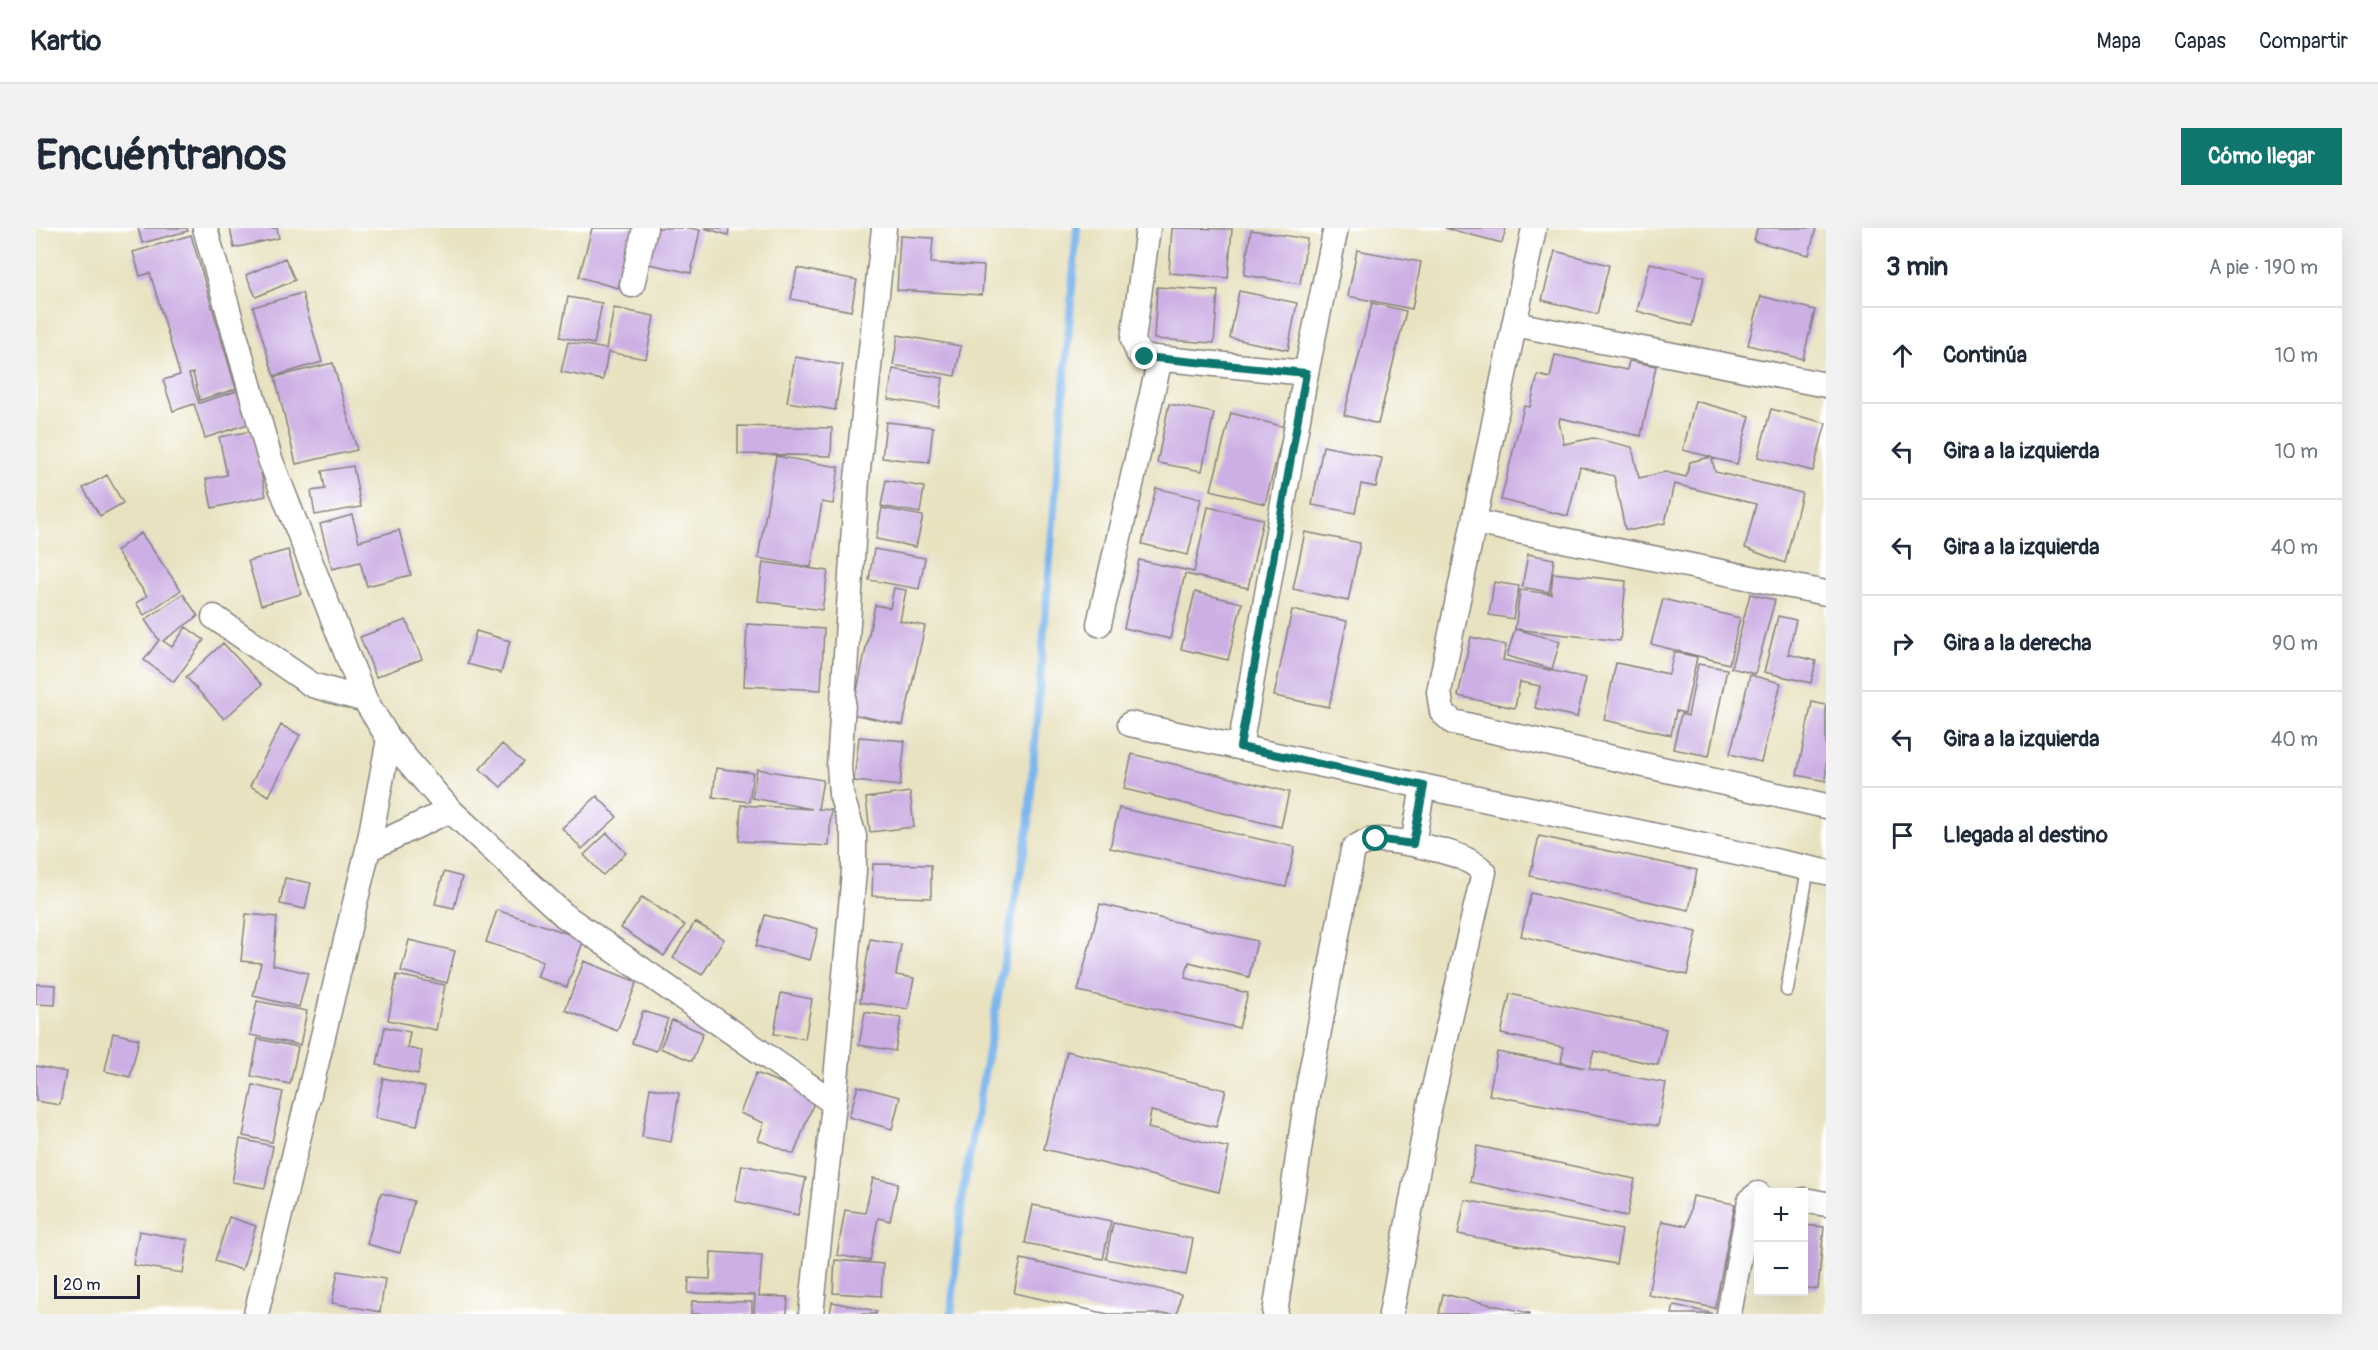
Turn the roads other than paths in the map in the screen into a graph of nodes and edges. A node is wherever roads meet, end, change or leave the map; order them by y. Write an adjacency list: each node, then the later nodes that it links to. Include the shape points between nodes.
1 (205, 228): 16 (street, via 270,459)
2 (645, 228): 7 (street)
3 (884, 228): 27 (street, via 857,479 839,765 841,794 854,836 854,871)
4 (1148, 228): 9 (street, via 1133,340 1138,353)
5 (1336, 228): 10 (street)
6 (1534, 228): 8 (street)
7 (632, 285)
8 (1514, 324): 11 (street); 12 (street)
9 (1160, 358): 10 (street); 15 (street)
10 (1306, 373): 19 (street)
11 (1826, 385)
12 (1474, 522): 13 (street); 21 (street, via 1438,692 1442,712 1453,722)
13 (1826, 593)
14 (214, 617): 16 (street, via 312,686)
15 (1099, 624)
16 (365, 700): 18 (street)
17 (1130, 724): 19 (street)
18 (389, 739): 22 (street); 24 (street)
19 (1240, 747): 20 (street)
20 (1424, 786): 23 (street); 25 (street)
21 (1826, 806)
22 (450, 810): 24 (street); 27 (street, via 565,916)
23 (1413, 844): 33 (street, via 1376,839 1362,842 1353,850 1308,1089); 34 (street, via 1461,857 1484,872 1428,1114)
24 (368, 849): 31 (street)
25 (1817, 870): 26 (lane)
26 (1787, 990)
27 (834, 1103): 32 (street)
28 (1754, 1197): 35 (street, via 1750,1200)
29 (1808, 1201): 30 (street)
30 (1826, 1204)
31 (256, 1314)
32 (811, 1314)
33 (1275, 1314)
34 (1391, 1314)
35 (1729, 1314)

